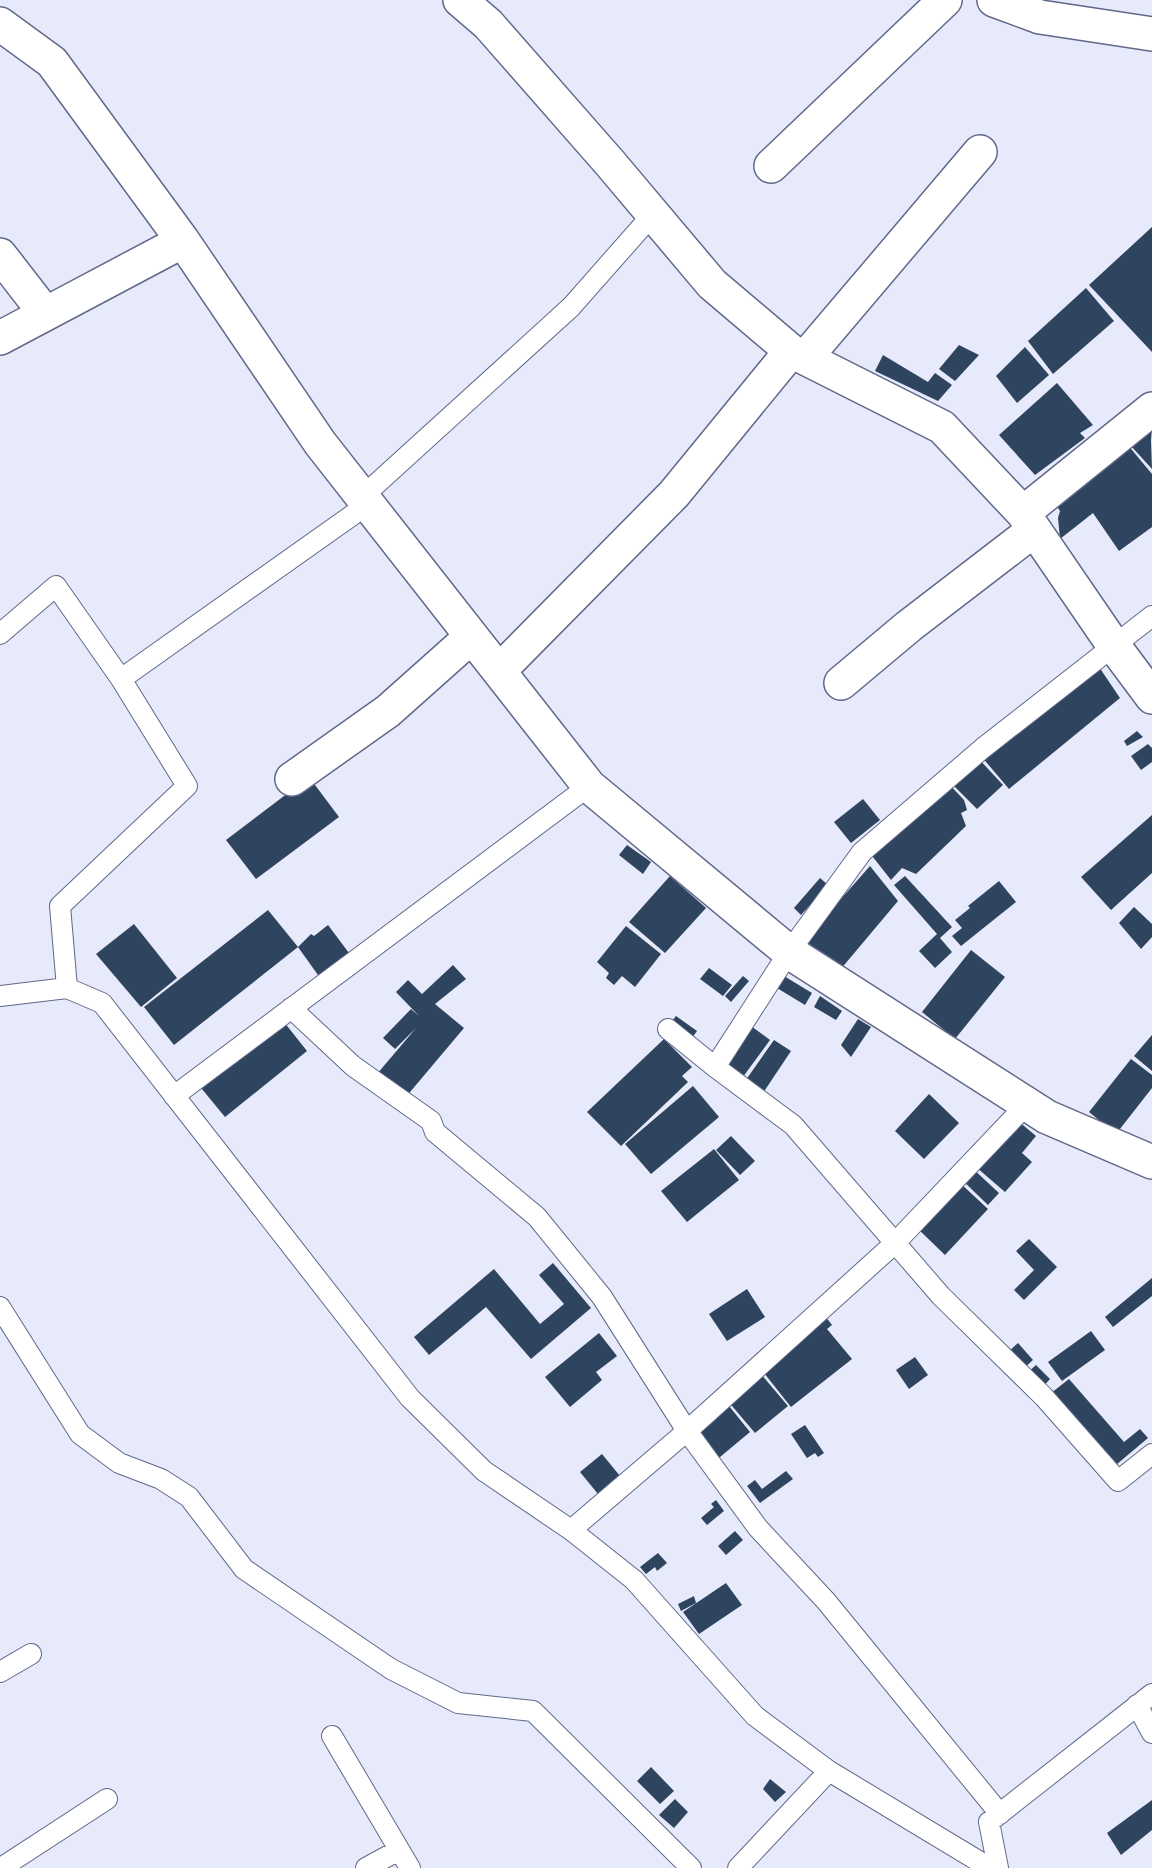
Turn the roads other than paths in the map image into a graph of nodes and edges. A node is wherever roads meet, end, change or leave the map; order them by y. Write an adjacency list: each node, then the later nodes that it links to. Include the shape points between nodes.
1 (460, 0): 8 (street, via 488,24)
2 (945, 0): 7 (street)
3 (994, 0): 5 (street, via 1040,17)
4 (0, 24): 9 (street, via 52,62)
5 (1152, 34)
6 (980, 152): 13 (street)
7 (771, 166)
8 (653, 214): 13 (street, via 712,284); 15 (lane, via 571,307)
9 (183, 241): 11 (street); 15 (street, via 320,443)
10 (0, 255): 11 (street)
11 (45, 313): 12 (street)
12 (0, 338)
13 (798, 354): 16 (street, via 942,427); 21 (street, via 674,494)
14 (1152, 409): 16 (street)
15 (365, 500): 19 (street); 22 (lane)
16 (1029, 522): 20 (street); 23 (street)
17 (1152, 616): 20 (lane)
18 (0, 634): 22 (lane, via 56,586)
19 (471, 637): 21 (street); 25 (street, via 388,711)
20 (1114, 646): 24 (street); 27 (lane, via 983,748 862,852)
21 (499, 671): 26 (street)
22 (121, 679): 28 (lane, via 187,786 60,906)
23 (841, 683)
24 (1152, 697)
25 (292, 779)
26 (589, 786): 27 (street); 30 (lane)
27 (789, 952): 32 (lane); 34 (street)
28 (67, 988): 29 (lane); 33 (lane, via 102,1003)
29 (0, 996)
30 (291, 1008): 33 (lane); 38 (lane, via 353,1066 431,1121 435,1132 537,1217 602,1297)
31 (668, 1029): 32 (lane)
32 (715, 1067): 36 (lane, via 793,1125)
33 (174, 1096): 40 (lane, via 410,1398 484,1472)
34 (1027, 1104): 35 (street, via 1047,1117); 36 (lane)
35 (1152, 1162)
36 (894, 1244): 38 (lane); 39 (lane, via 1044,1397 1118,1481)
37 (0, 1307): 53 (lane, via 80,1434 119,1463 161,1479 189,1497 244,1569 391,1669 458,1703 533,1711)
38 (687, 1431): 40 (lane); 48 (lane, via 758,1528 826,1601)
39 (1152, 1454)
40 (571, 1530): 46 (lane, via 634,1580 755,1716)
41 (31, 1654): 42 (lane)
42 (0, 1672)
43 (1145, 1699): 44 (lane); 48 (lane)
44 (1152, 1733)
45 (332, 1736): 49 (lane)
46 (829, 1771): 54 (lane); 55 (lane)
47 (107, 1799): 50 (lane)
48 (1000, 1814): 56 (lane, via 989,1822)
49 (399, 1850): 51 (lane); 52 (lane)
50 (1, 1868)
51 (366, 1868)
52 (410, 1868)
53 (691, 1868)
54 (738, 1868)
55 (990, 1868)
56 (998, 1868)

